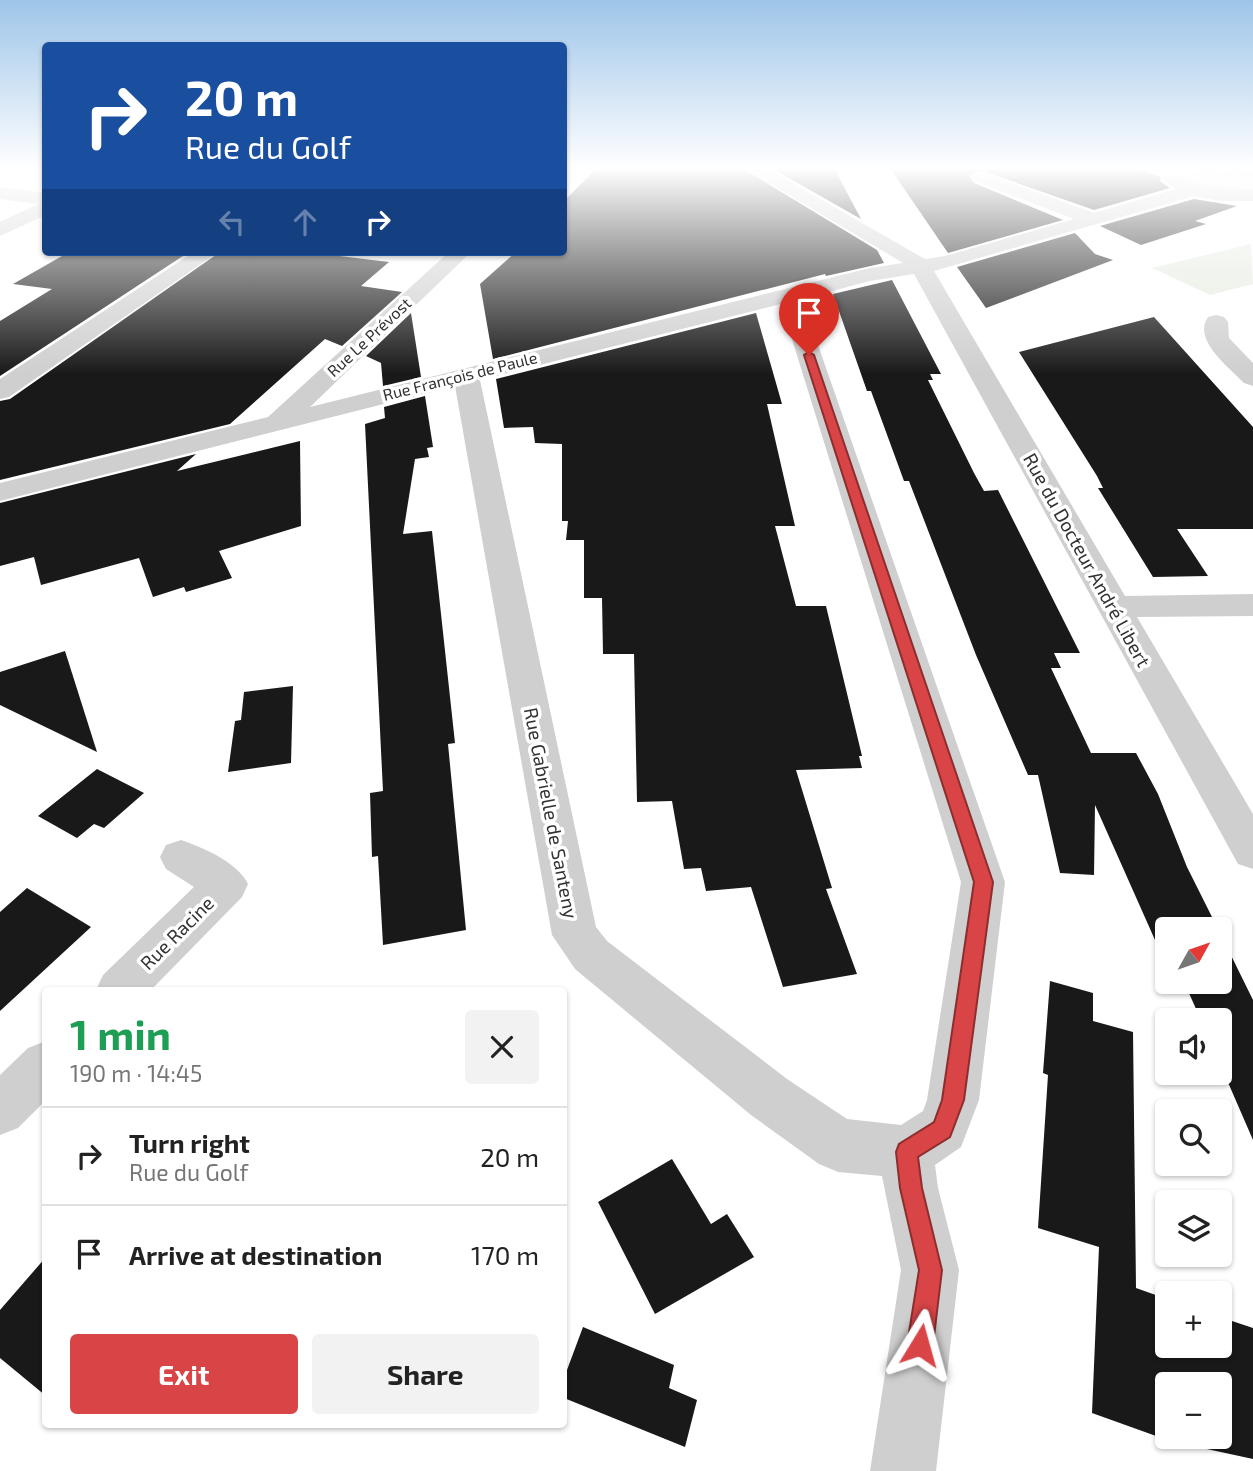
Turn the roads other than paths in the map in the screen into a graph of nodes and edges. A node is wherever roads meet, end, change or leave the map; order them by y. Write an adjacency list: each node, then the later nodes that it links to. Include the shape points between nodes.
1 (873, 237): 5 (street)
2 (1033, 237): 5 (street, Rue François de Paule)
3 (202, 256): 10 (street)
4 (457, 256): 11 (street, Rue Le Prévost)
5 (921, 267): 6 (street, Rue François de Paule); 14 (street, Rue du Docteur André Libert)
6 (789, 295): 8 (street, Rue François de Paule); 20 (street, via 984,882 953,1100 942,1129)
7 (1216, 322): 9 (street, via 1217,340)
8 (466, 375): 11 (street, Rue François de Paule); 20 (street, Rue Gabrielle de Santeny, via 575,935 591,955 769,1097 838,1145)
9 (1253, 379)
10 (0, 391)
11 (277, 422): 12 (street, Rue François de Paule)
12 (0, 492)
13 (1253, 605): 14 (street)
14 (1113, 607): 15 (street, Rue du Docteur André Libert)
15 (1253, 852)
16 (181, 857): 17 (street, Rue Racine, via 226,884)
17 (123, 987)
18 (42, 1069): 19 (street)
19 (1, 1109)
20 (907, 1152): 21 (street, via 930,1270)
21 (903, 1471)

